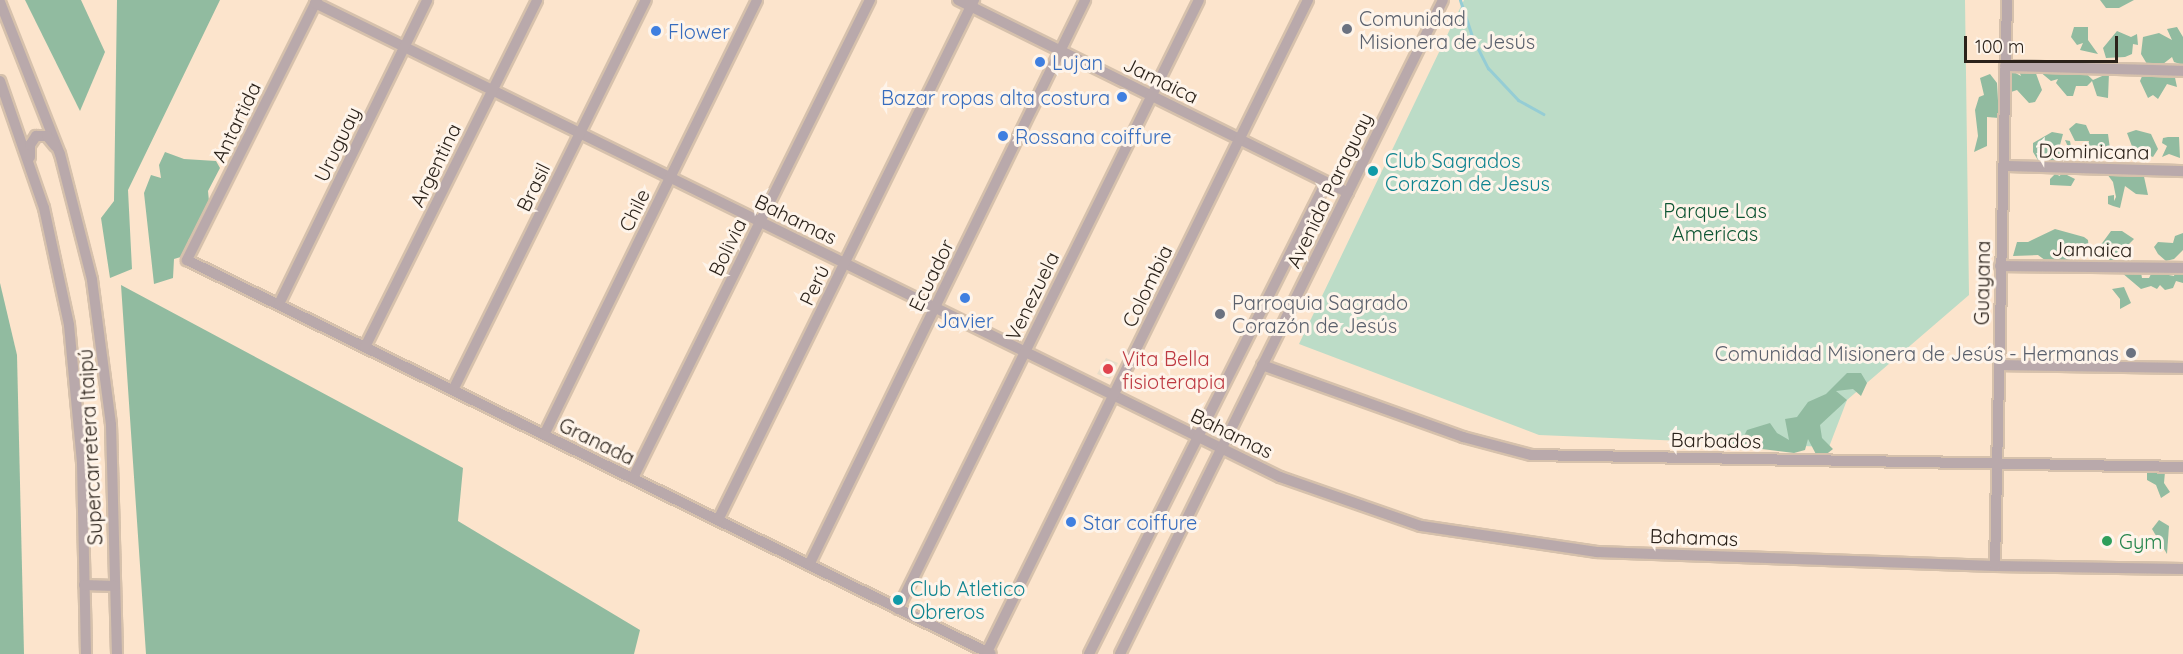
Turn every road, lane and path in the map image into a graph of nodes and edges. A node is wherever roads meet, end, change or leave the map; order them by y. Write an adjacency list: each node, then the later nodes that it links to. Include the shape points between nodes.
1 (427, 0): 15 (street, Uruguay)
2 (537, 0): 20 (street, Argentina)
3 (646, 0): 22 (street, Brasil)
4 (757, 0): 28 (street, Chile)
5 (870, 0): 31 (street, Bolivia)
6 (958, 0): 14 (street, Jamaica)
7 (1086, 0): 16 (street, Ecuador)
8 (1198, 0): 21 (street, Venezuela)
9 (1308, 0): 23 (street, Colombia)
10 (1443, 0): 30 (street, Avenida Paraguay)
11 (2007, 0): 17 (street, Guayana)
12 (316, 1): 15 (street, Bahamas); 32 (street, Antartida)
13 (0, 2): 24 (street, Supercarretera Itaipú)
14 (972, 3): 16 (street, Jamaica); 33 (street, Perú)
15 (405, 47): 20 (street, Bahamas); 36 (street, Uruguay)
16 (1061, 51): 21 (street, Jamaica); 37 (street, Ecuador)
17 (2005, 66): 18 (street); 26 (street, Guayana)
18 (2183, 71)
19 (0, 81): 25 (street, Supercarretera Itaipú)
20 (492, 90): 22 (street, Bahamas); 38 (street, Argentina)
21 (1151, 96): 23 (street, Jamaica); 39 (street, Venezuela)
22 (580, 133): 28 (street, Bahamas); 43 (street, Brasil)
23 (1239, 139): 29 (street, Jamaica); 44 (street, Colombia)
24 (60, 154): 25 (street, via 47,136 36,136 30,145); 56 (street, Supercarretera Itaipú, via 82,232 101,335 112,447)
25 (30, 163): 55 (street, Supercarretera Itaipú, via 69,325 82,462)
26 (2004, 166): 27 (street, Dominicana); 34 (street, Guayana)
27 (2183, 171)
28 (670, 177): 31 (street, Bahamas); 45 (street, Chile)
29 (1326, 182): 30 (street, Jamaica); 46 (street)
30 (1348, 193): 41 (street, Avenida Paraguay)
31 (760, 221): 33 (street, Bahamas); 50 (street, Bolivia)
32 (187, 260): 36 (street, Granada)
33 (845, 263): 37 (street, Bahamas); 51 (street, Perú)
34 (2000, 266): 35 (street, Jamaica); 40 (street, Guayana)
35 (2183, 268)
36 (279, 304): 38 (street, Granada)
37 (935, 307): 39 (street, Bahamas); 52 (street, Ecuador)
38 (365, 347): 43 (street, Granada)
39 (1025, 352): 44 (street, Bahamas); 57 (street, Venezuela)
40 (2000, 364): 42 (street); 48 (street, Guayana)
41 (1262, 365): 47 (street, Avenida Paraguay); 48 (street, Barbados, via 1463,437 1531,454)
42 (2183, 368)
43 (453, 390): 45 (street, Granada)
44 (1113, 395): 46 (street, Bahamas); 58 (street, Colombia)
45 (544, 435): 50 (street, Granada)
46 (1198, 437): 47 (street, Bahamas); 61 (street)
47 (1222, 448): 53 (street, Bahamas, via 1280,477 1433,528 1597,552); 62 (street, Avenida Paraguay)
48 (1998, 463): 49 (street, Barbados); 53 (street, Guayana)
49 (2183, 467)
50 (633, 478): 51 (street, Granada)
51 (718, 520): 52 (street, Granada)
52 (809, 565): 57 (street, Granada)
53 (1995, 566): 54 (street, Bahamas)
54 (2183, 569)
55 (84, 585): 56 (street); 59 (street, Supercarretera Itaipú)
56 (115, 586): 60 (street, Supercarretera Itaipú)
57 (898, 609): 58 (street, Granada)
58 (989, 653)
59 (86, 654)
60 (117, 654)
61 (1089, 654)
62 (1120, 654)

